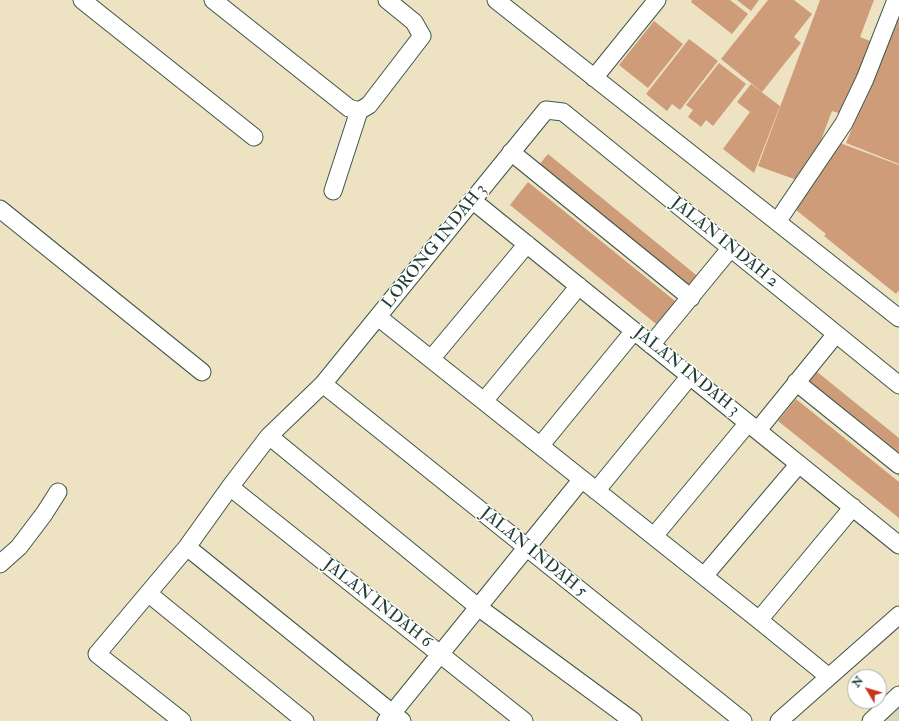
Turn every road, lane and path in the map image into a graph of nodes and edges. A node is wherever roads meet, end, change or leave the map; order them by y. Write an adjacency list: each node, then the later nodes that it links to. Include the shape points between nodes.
1 (82, 0): 10 (street)
2 (213, 0): 9 (street, via 349,108)
3 (387, 0): 9 (street, via 414,22 422,36 370,106)
4 (496, 0): 7 (street)
5 (657, 0): 7 (street)
6 (896, 0): 15 (street, via 865,79 844,123)
7 (594, 78): 15 (street)
8 (546, 110): 11 (street, LORONG INDAH 3); 17 (street, JALAN INDAH 2, via 563,112)
9 (359, 111): 12 (street)
10 (254, 137)
11 (511, 152): 13 (street, LORONG INDAH 3); 19 (street)
12 (334, 191)
13 (472, 200): 16 (street, JALAN INDAH 3); 20 (street, LORONG INDAH 3)
14 (0, 209): 26 (street)
15 (777, 222): 21 (street)
16 (527, 244): 18 (street, JALAN INDAH 3); 25 (street)
17 (730, 249): 19 (street); 23 (street, JALAN INDAH 2)
18 (579, 286): 22 (street, JALAN INDAH 3); 31 (street)
19 (691, 298): 24 (street)
20 (378, 317): 25 (street); 29 (street, LORONG INDAH 3)
21 (899, 318)
22 (634, 330): 24 (street, JALAN INDAH 3); 34 (street)
23 (836, 334): 28 (street); 30 (street, JALAN INDAH 2)
24 (651, 344): 27 (street, JALAN INDAH 3)
25 (431, 359): 31 (street)
26 (202, 372)
27 (690, 376): 32 (street, JALAN INDAH 3); 39 (street)
28 (796, 382): 32 (street); 36 (street)
29 (324, 384): 33 (street, LORONG INDAH 3); 45 (street, JALAN INDAH 5)
30 (899, 385)
31 (484, 401): 34 (street)
32 (753, 427): 35 (street, JALAN INDAH 3); 42 (street)
33 (269, 436): 38 (street, LORONG INDAH 3); 49 (street)
34 (540, 446): 37 (street)
35 (799, 464): 41 (street, JALAN INDAH 3); 47 (street)
36 (899, 465)
37 (582, 479): 39 (street); 45 (street)
38 (230, 487): 44 (street, LORONG INDAH 3); 52 (street, JALAN INDAH 6)
39 (596, 491): 42 (street)
40 (58, 492): 46 (street, via 19,547)
41 (853, 507): 43 (street, JALAN INDAH 3); 51 (street)
42 (654, 536): 47 (street)
43 (899, 545)
44 (187, 547): 48 (street, LORONG INDAH 3); 55 (street)
45 (527, 547): 49 (street); 60 (street, JALAN INDAH 5)
46 (0, 564)
47 (704, 576): 51 (street)
48 (148, 594): 56 (street, LORONG INDAH 3, via 98,654); 57 (street)
49 (478, 608): 52 (street); 59 (street)
50 (899, 615): 53 (street)
51 (759, 620): 53 (street)
52 (440, 654): 55 (street); 58 (street, JALAN INDAH 6)
53 (829, 677): 61 (street)
54 (899, 695): 62 (street)
55 (394, 718)
56 (182, 721)
57 (305, 721)
58 (524, 721)
59 (633, 721)
60 (743, 721)
61 (779, 721)
62 (871, 721)

